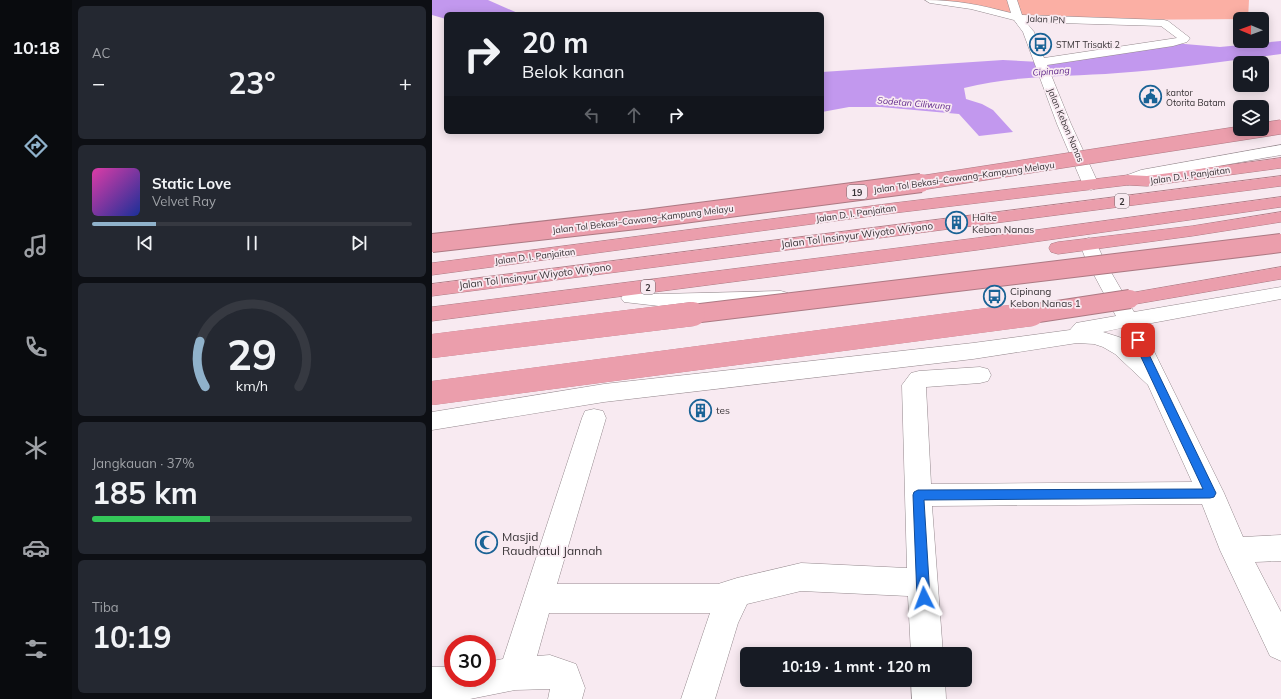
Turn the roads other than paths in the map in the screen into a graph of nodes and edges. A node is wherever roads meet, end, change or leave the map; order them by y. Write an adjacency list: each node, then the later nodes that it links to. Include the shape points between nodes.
1 (930, 0): 3 (street, Jalan IPN, via 971,6)
2 (1012, 0): 3 (street, Jalan Kebon Nanas)
3 (1018, 18): 4 (street, Jalan Kebon Nanas, via 1028,32); 4 (street, Jalan IPN, via 1164,22 1183,36 1183,40)
4 (1040, 63): 10 (street, Jalan Kebon Nanas)
5 (1281, 127): 16 (highway, Jalan Tol Bekasi–Cawang–Kampung Melayu / 19, bridge, via 1096,158 836,195)
6 (1281, 150): 8 (street, via 1141,175)
7 (1281, 163): 8 (highway, Jalan D. I. Panjaitan, via 1147,181)
8 (1128, 180): 10 (highway, Jalan D. I. Panjaitan)
9 (1281, 181): 21 (highway, Jalan Tol Insinyur Wiyoto Wiyono / 2)
10 (1091, 185): 19 (highway, Jalan D. I. Panjaitan, via 894,208)
11 (1281, 202): 14 (highway, 2)
12 (1281, 213): 14 (highway)
13 (1281, 217): 18 (highway, via 1192,231)
14 (1139, 221): 24 (highway, 2)
15 (1281, 238): 18 (street, via 1222,246)
16 (432, 243)
17 (1281, 243): 28 (highway, bridge)
18 (1092, 252): 23 (street, via 934,278 794,296 659,300); 25 (street)
19 (432, 269)
20 (1281, 273): 31 (highway, bridge, via 1043,313)
21 (432, 290)
22 (1281, 293): 25 (street)
23 (631, 298): 26 (highway)
24 (432, 314)
25 (1128, 321): 27 (street, via 1084,328); 30 (street)
26 (432, 325)
27 (1077, 336): 30 (street, via 1111,342 1123,349); 33 (street, via 973,351 604,393)
28 (432, 346)
29 (980, 375): 35 (street, via 926,378 920,379 914,385)
30 (1157, 380): 34 (street)
31 (432, 393)
32 (594, 418): 40 (street)
33 (432, 421)
34 (1210, 493): 35 (street); 37 (street)
35 (918, 495): 38 (street)
36 (1281, 548): 37 (street)
37 (1234, 550): 41 (street)
38 (923, 583): 39 (street, via 801,577); 42 (street)
39 (737, 592): 40 (street, via 718,599); 47 (street, via 718,634)
40 (538, 598): 43 (street)
41 (1281, 644)
42 (927, 647)
43 (515, 673): 44 (street, via 462,684); 46 (street, via 550,672 564,676 568,688)
44 (432, 684)
45 (928, 687): 48 (street)
46 (565, 699)
47 (698, 699)
48 (929, 699)

